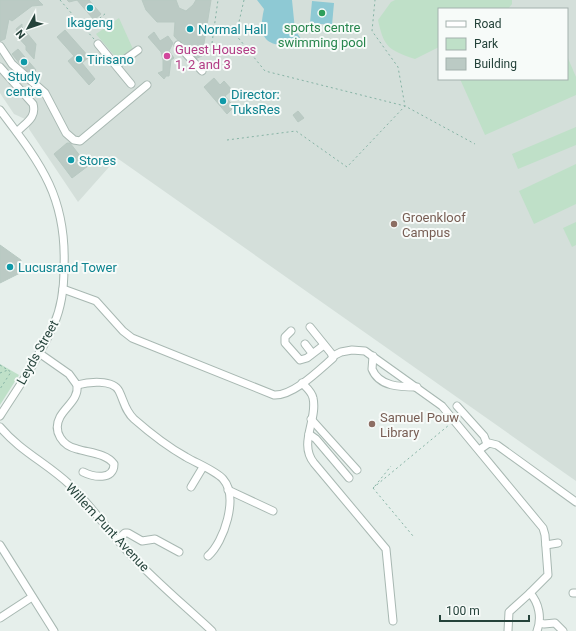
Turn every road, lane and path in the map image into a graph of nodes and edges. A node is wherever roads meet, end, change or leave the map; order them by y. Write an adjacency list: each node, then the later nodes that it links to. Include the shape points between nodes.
1 (60, 0): 6 (path)
2 (218, 0): 7 (path)
3 (244, 0): 17 (path, via 236,35 265,71)
4 (375, 0): 17 (path, via 372,31 398,67)
5 (106, 13): 6 (path)
6 (86, 30): 8 (path)
7 (212, 43)
8 (98, 44): 13 (street)
9 (178, 45): 15 (street)
10 (0, 46): 12 (street, via 12,64 46,93 66,133 74,140 80,140 148,87 82,142 72,141 63,134 42,94 17,73)
11 (138, 50): 13 (street)
12 (0, 53)
13 (117, 65): 16 (street)
14 (0, 67): 19 (street, via 33,104 35,111 32,118)
15 (202, 72)
16 (131, 84)
17 (405, 106): 20 (path, via 347,167 296,131); 21 (path)
18 (0, 110): 19 (street, Leyds Street)
19 (17, 132): 22 (street, Leyds Street, via 46,175 61,212 65,244)
20 (227, 140)
21 (475, 144)
22 (64, 289): 27 (street, Leyds Street, via 57,318); 34 (street, via 96,301 132,338 269,394 278,396 288,393)
23 (310, 327): 26 (street)
24 (291, 330): 28 (street, via 285,338 285,343 297,358 303,360)
25 (305, 344): 28 (street)
26 (324, 345): 28 (street); 29 (street)
27 (39, 353): 35 (street, via 69,374); 39 (street, Leyds Street)
28 (312, 353)
29 (333, 356): 30 (street, via 341,352 358,350); 34 (street)
30 (373, 356): 36 (street); 36 (street, via 372,369 380,380 397,386)
31 (0, 365): 32 (path)
32 (8, 370): 33 (path); 37 (path, via 11,372)
33 (0, 372)
34 (302, 383): 40 (street, via 313,398)
35 (77, 385): 47 (street, via 95,383 114,386 128,413 134,419 185,457); 49 (street, via 76,396 59,420 60,439 68,447 99,455 111,460 114,465 110,472 100,477)
36 (417, 387): 41 (street, via 438,402)
37 (0, 389)
38 (457, 406): 44 (street, via 484,436)
39 (0, 416)
40 (311, 419): 43 (street); 48 (street)
41 (455, 421): 45 (street); 52 (path)
42 (0, 427): 57 (street, Willem Punt Avenue, via 15,443 69,484 89,504)
43 (309, 434): 50 (street); 66 (street, via 308,451 312,461 386,549)
44 (487, 444): 45 (street); 54 (street, via 497,444)
45 (479, 450): 59 (street, via 543,528)
46 (391, 466): 52 (path)
47 (203, 467): 51 (street); 53 (street, via 223,478)
48 (357, 470)
49 (83, 472)
50 (349, 478)
51 (191, 487)
52 (373, 488): 56 (path)
53 (228, 490): 55 (street); 62 (street, via 229,513 225,529 220,543)
54 (576, 502)
55 (273, 511)
56 (413, 536)
57 (117, 540): 61 (street, via 125,532 142,541 155,539); 69 (street, Willem Punt Avenue)
58 (558, 543): 59 (street)
59 (546, 544): 63 (street, via 548,575)
60 (0, 545): 64 (street)
61 (179, 552)
62 (208, 556)
63 (530, 593): 67 (street, via 536,601); 70 (street, via 509,612)
64 (32, 597): 65 (street); 68 (street)
65 (0, 618)
66 (393, 621)
67 (540, 628): 71 (street, via 545,624 555,623)
68 (54, 631)
69 (212, 631)
70 (508, 631)
71 (563, 631)

